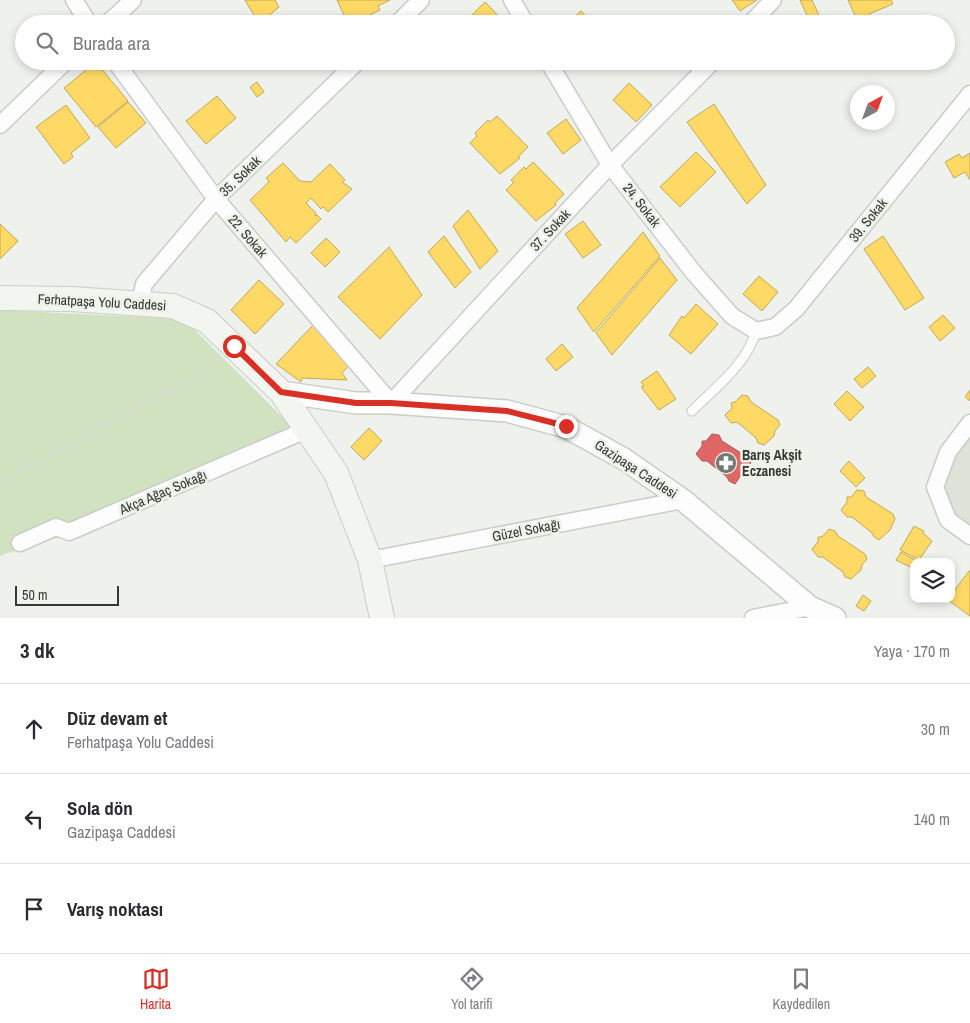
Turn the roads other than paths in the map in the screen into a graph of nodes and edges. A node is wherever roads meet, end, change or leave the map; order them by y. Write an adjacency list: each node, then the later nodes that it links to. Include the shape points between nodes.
1 (74, 0): 6 (street)
2 (133, 0): 7 (street)
3 (422, 0): 8 (street)
4 (512, 0): 9 (street)
5 (773, 0): 10 (street)
6 (83, 15)
7 (116, 15)
8 (406, 15)
9 (521, 15)
10 (759, 15)
11 (57, 70): 17 (street)
12 (123, 70): 19 (street, 22. Sokak)
13 (349, 70): 19 (street, 35. Sokak)
14 (553, 70): 18 (street, 24. Sokak)
15 (704, 70): 18 (street, 37. Sokak)
16 (970, 94): 22 (street, 39. Sokak, via 796,309 776,327)
17 (0, 124)
18 (610, 165): 22 (street, 24. Sokak, via 694,273 732,316); 24 (street, 37. Sokak)
19 (216, 199): 21 (street, 35. Sokak, via 144,284); 24 (street, 22. Sokak)
20 (0, 298): 21 (main road, Ferhatpaşa Yolu Caddesi)
21 (140, 304): 23 (main road, Ferhatpaşa Yolu Caddesi, via 173,306 207,321)
22 (756, 332): 25 (lane, via 752,346 737,365)
23 (281, 392): 24 (street, Gazipaşa Caddesi, via 356,403); 27 (main road, Ferhatpaşa Yolu Caddesi)
24 (391, 403): 28 (street, Gazipaşa Caddesi, via 507,411 566,426 624,458)
25 (692, 412)
26 (970, 423): 29 (street, via 948,452 935,487 948,520)
27 (306, 430): 30 (street, Akça Ağaç Sokağı, via 69,532 56,527); 31 (main road, Ferhatpaşa Yolu Caddesi, via 336,473)
28 (683, 500): 31 (street, Güzel Sokağı); 32 (street, Gazipaşa Caddesi)
29 (970, 536)
30 (20, 543)
31 (370, 560): 33 (main road, Ferhatpaşa Yolu Caddesi)
32 (810, 607): 34 (street); 35 (street, Gazipaşa Caddesi)
33 (382, 618)
34 (753, 618)
35 (836, 618)

